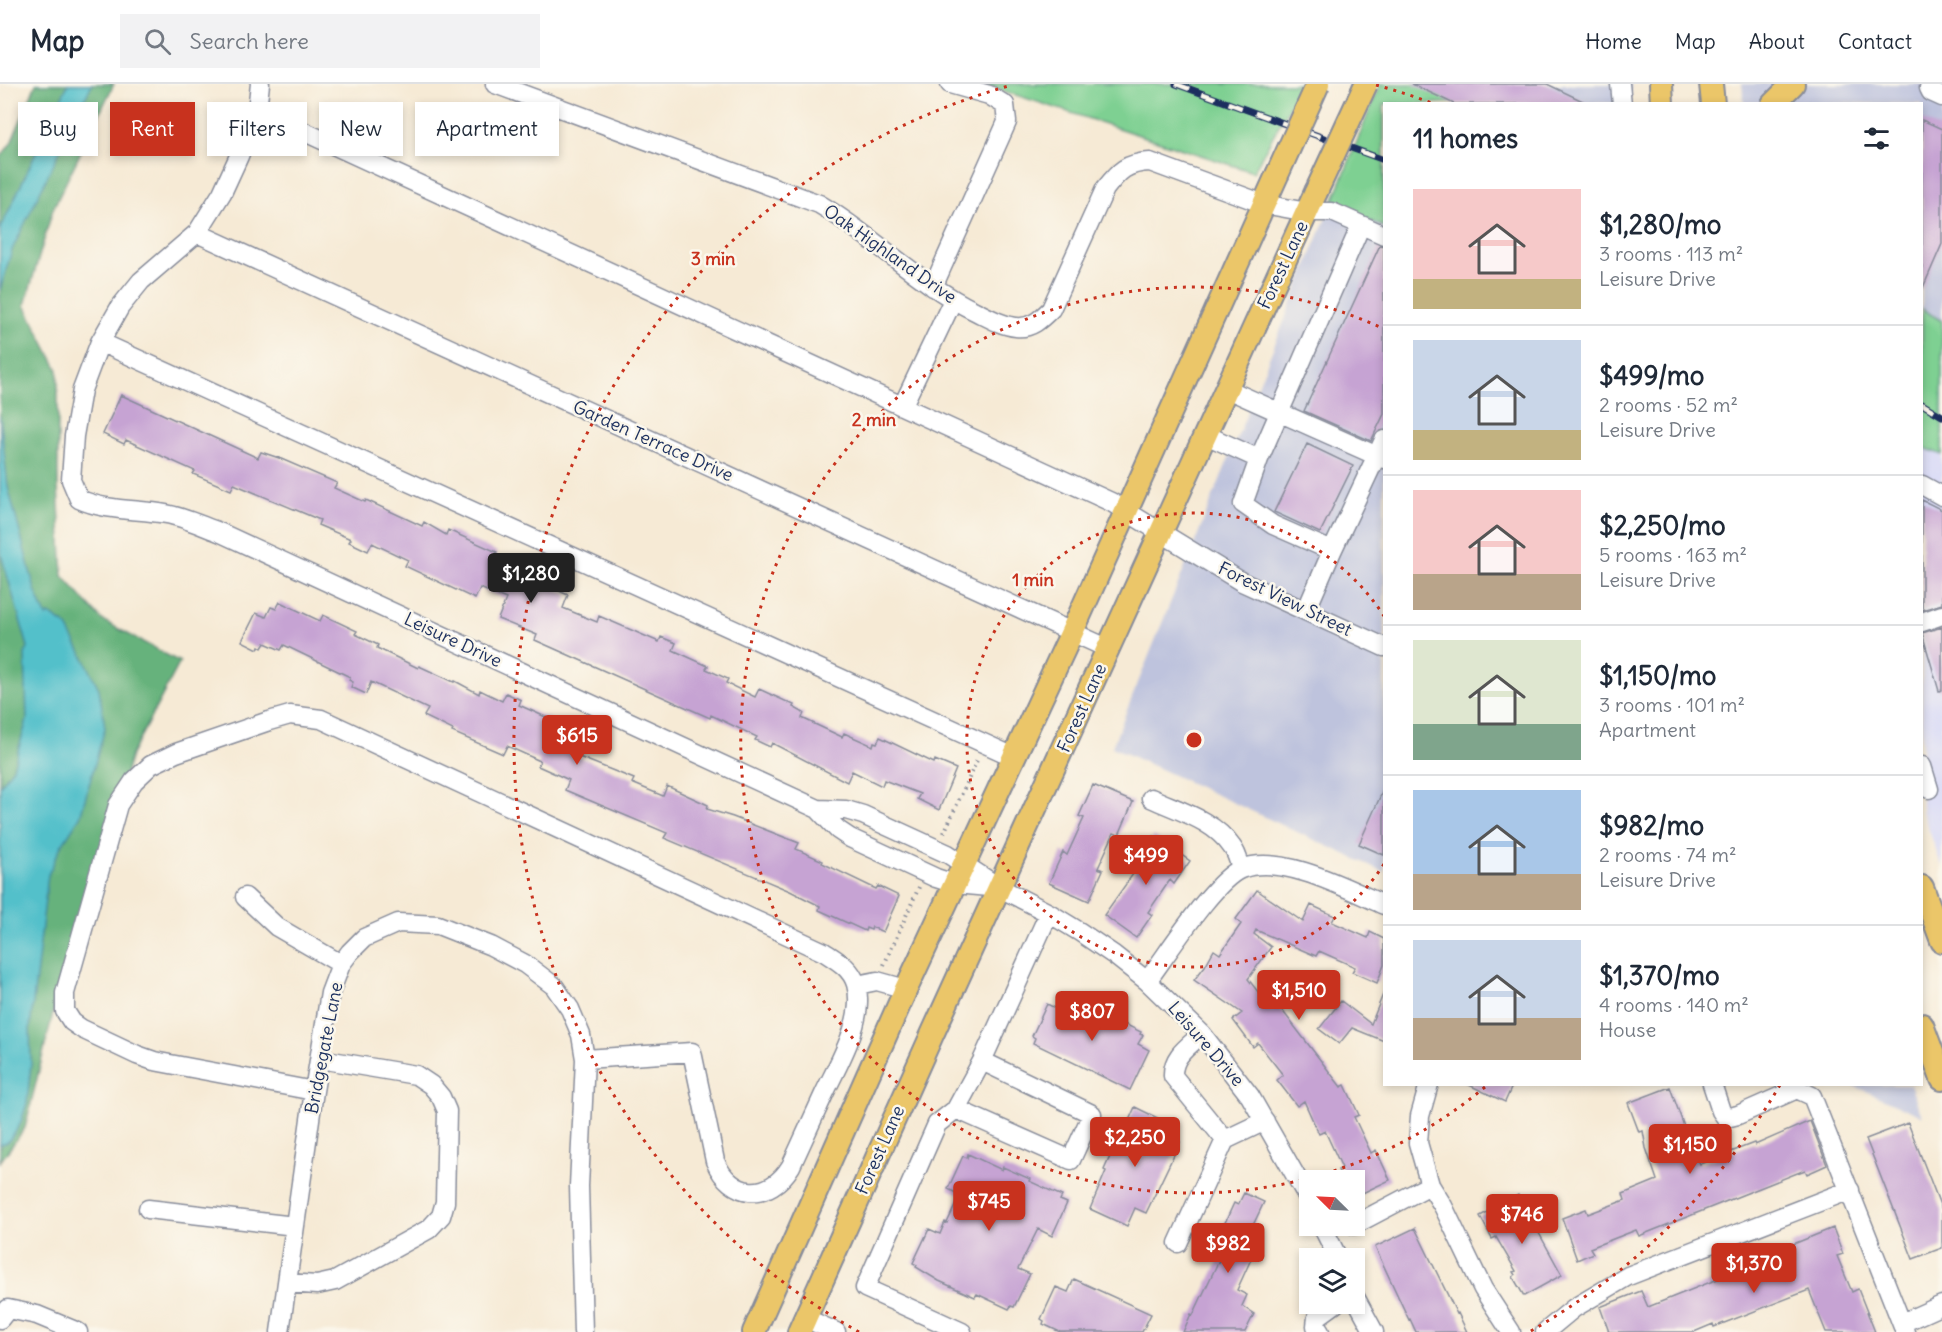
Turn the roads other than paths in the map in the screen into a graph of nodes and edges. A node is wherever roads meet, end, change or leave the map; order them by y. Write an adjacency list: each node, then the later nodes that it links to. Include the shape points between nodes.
1 (260, 84): 12 (street)
2 (495, 84): 24 (street, Oak Highland Drive, via 819,204)
3 (950, 84): 24 (street, via 989,95 1005,105 1007,122)
4 (1318, 84): 20 (main road, bridge)
5 (1366, 84): 19 (main road, Forest Lane, bridge)
6 (1620, 84): 13 (street)
7 (1660, 84): 14 (main road)
8 (1711, 84): 15 (main road)
9 (1792, 84): 16 (main road)
10 (1930, 84): 11 (street, via 1931,92)
11 (1942, 97)
12 (258, 102)
13 (1622, 102)
14 (1662, 102)
15 (1713, 102)
16 (1775, 102)
17 (307, 133): 28 (street, Forest View Street)
18 (239, 156): 22 (street, via 222,193)
19 (1311, 202): 20 (street, Oak Highland Drive); 21 (street, Oak Highland Drive); 27 (main road, Forest Lane)
20 (1264, 204): 25 (street, Oak Highland Drive, via 1150,162 1135,162 1118,173 1105,189 1051,309 1036,324 1016,327); 35 (main road)
21 (1361, 225): 23 (street, Oak Highland Drive); 29 (street)
22 (196, 233): 26 (street, via 141,281); 41 (street, Garden Terrace Drive)
23 (1383, 235)
24 (933, 287): 25 (street, Oak Highland Drive)
25 (952, 300): 28 (street)
26 (100, 342): 44 (street); 48 (street, Leisure Drive, via 82,390 74,436 71,480 79,499 94,506 169,514 219,532)
27 (1227, 389): 29 (street); 30 (main road, Forest Lane)
28 (903, 405): 35 (street, Forest View Street)
29 (1280, 412): 31 (street); 32 (street)
30 (1206, 435): 32 (street); 36 (main road, Forest Lane)
31 (1382, 452): 37 (street)
32 (1259, 459): 37 (street, via 1243,504 1273,525)
33 (1923, 486): 34 (street)
34 (1942, 496)
35 (1126, 510): 36 (street, Forest View Street); 41 (main road)
36 (1162, 532): 38 (street, Forest View Street, via 1242,582); 43 (main road, Forest Lane)
37 (1332, 551): 38 (street)
38 (1306, 611): 42 (street, Forest View Street)
39 (1942, 615): 40 (street)
40 (1923, 622)
41 (1072, 632): 43 (street, Garden Terrace Drive); 44 (main road)
42 (1383, 647)
43 (1108, 649): 52 (main road, Forest Lane)
44 (1014, 757): 49 (main road)
45 (1923, 769): 46 (street)
46 (1931, 791)
47 (1151, 798): 50 (street, via 1203,821 1222,835 1234,848)
48 (818, 809): 49 (street, Leisure Drive, via 863,815); 51 (street, Leisure Drive, via 849,838)
49 (964, 864): 51 (main road); 52 (street, Leisure Drive)
50 (1241, 869): 55 (street, via 1271,864 1319,876); 59 (street, via 1219,885)
51 (955, 884): 52 (street, Leisure Drive); 61 (main road)
52 (1000, 888): 56 (street, Leisure Drive); 87 (main road, Forest Lane)
53 (1923, 891): 57 (main road)
54 (245, 897): 58 (street, via 277,927)
55 (1383, 905)
56 (1049, 913): 59 (street, Leisure Drive); 66 (street)
57 (1942, 941)
58 (341, 964): 64 (street, Bridgegate Lane, via 330,993); 65 (street, Bridgegate Lane, via 364,938 398,923 449,929 492,946 554,986 570,1009 581,1035)
59 (1147, 981): 63 (street, Leisure Drive)
60 (857, 985): 61 (street, via 877,981); 65 (street, via 851,1035 791,1166 784,1178 758,1191 731,1185 721,1175 692,1052); 71 (street, via 843,963 825,952 321,719 290,715 176,753 151,765 134,781 118,805 65,993 65,1011 82,1029 153,1061)
61 (906, 989): 92 (main road)
62 (1923, 1029): 67 (main road)
63 (1202, 1034): 73 (street, Leisure Drive); 74 (street, via 1179,1054 1173,1076)
64 (320, 1059): 71 (street, Bridgegate Lane); 82 (street, via 416,1076 431,1085 447,1112 445,1202 441,1216 429,1229 335,1281 317,1285)
65 (585, 1059): 91 (street, Bridgegate Lane, via 579,1186)
66 (982, 1061): 72 (street); 72 (street, via 1092,1114 1071,1160)
67 (1933, 1068)
68 (1428, 1086): 76 (street, via 1420,1116 1419,1143)
69 (1713, 1086): 70 (street, via 1726,1118)
70 (1791, 1087): 77 (street, via 1812,1096)
71 (314, 1091): 80 (street, Bridgegate Lane)
72 (956, 1109): 94 (street, via 937,1124 865,1288)
73 (1265, 1121): 74 (street); 75 (street, Leisure Drive)
74 (1225, 1140): 81 (street)
75 (1299, 1181)
76 (1430, 1185): 79 (street); 97 (street, via 1483,1289)
77 (1850, 1190): 88 (street); 98 (street, via 1628,1276 1574,1308)
78 (148, 1209): 80 (street)
79 (1365, 1219)
80 (295, 1226): 82 (street, Bridgegate Lane)
81 (1178, 1243)
82 (287, 1283): 90 (street, Bridgegate Lane)
83 (1942, 1305): 88 (street)
84 (1320, 1314): 95 (street, via 1316,1326)
85 (1364, 1314): 96 (street)
86 (0, 1320): 89 (street, via 8,1309 37,1315)
87 (802, 1325): 93 (street)
88 (1904, 1328)
89 (78, 1332)
90 (280, 1332)
91 (583, 1332)
92 (754, 1332)
93 (836, 1332)
94 (962, 1332)
95 (1320, 1332)
96 (1374, 1332)
97 (1511, 1332)
98 (1545, 1332)

